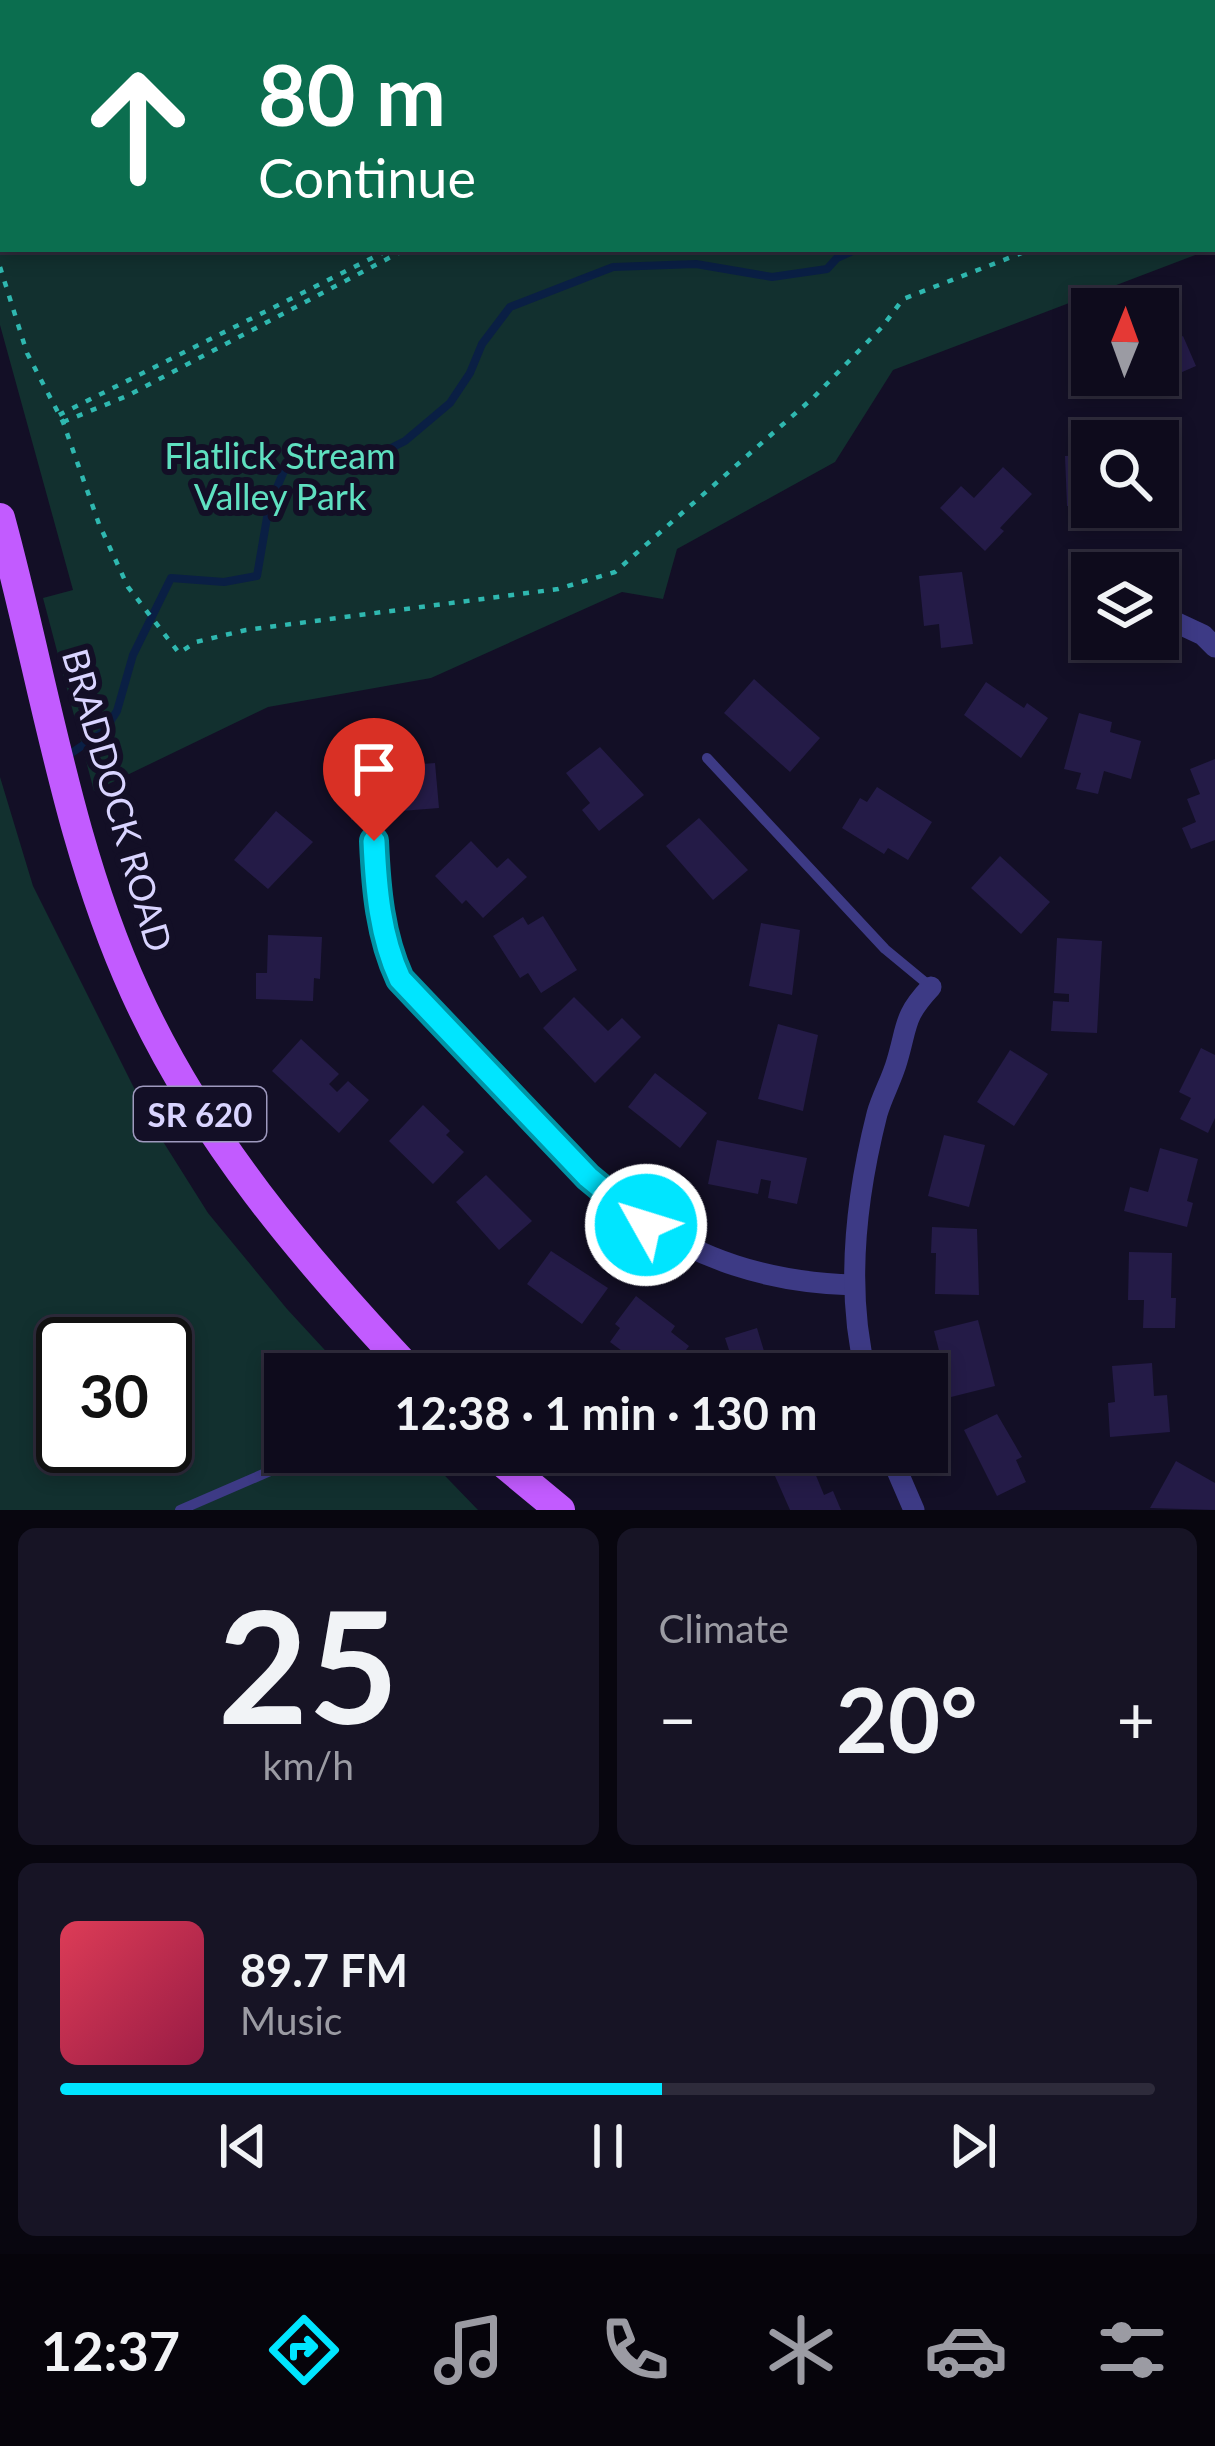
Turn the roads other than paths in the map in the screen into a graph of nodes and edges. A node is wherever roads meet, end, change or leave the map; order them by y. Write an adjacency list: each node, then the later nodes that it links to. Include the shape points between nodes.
1 (0, 518): 9 (main road, BRADDOCK ROAD / SR 620, via 72,804 119,951 184,1088 238,1173)
2 (1179, 624): 3 (street)
3 (1215, 647)
4 (707, 758): 6 (lane, via 885,949)
5 (374, 841): 7 (lane, via 392,961)
6 (931, 987): 8 (street, via 908,1013 878,1110)
7 (434, 1011): 8 (street, via 588,1177 646,1225 744,1270)
8 (854, 1285): 10 (street)
9 (394, 1353)
10 (863, 1353)
11 (265, 1473): 15 (lane)
12 (512, 1473): 14 (main road)
13 (898, 1473): 16 (street)
14 (548, 1507)
15 (180, 1510)
16 (914, 1510)

